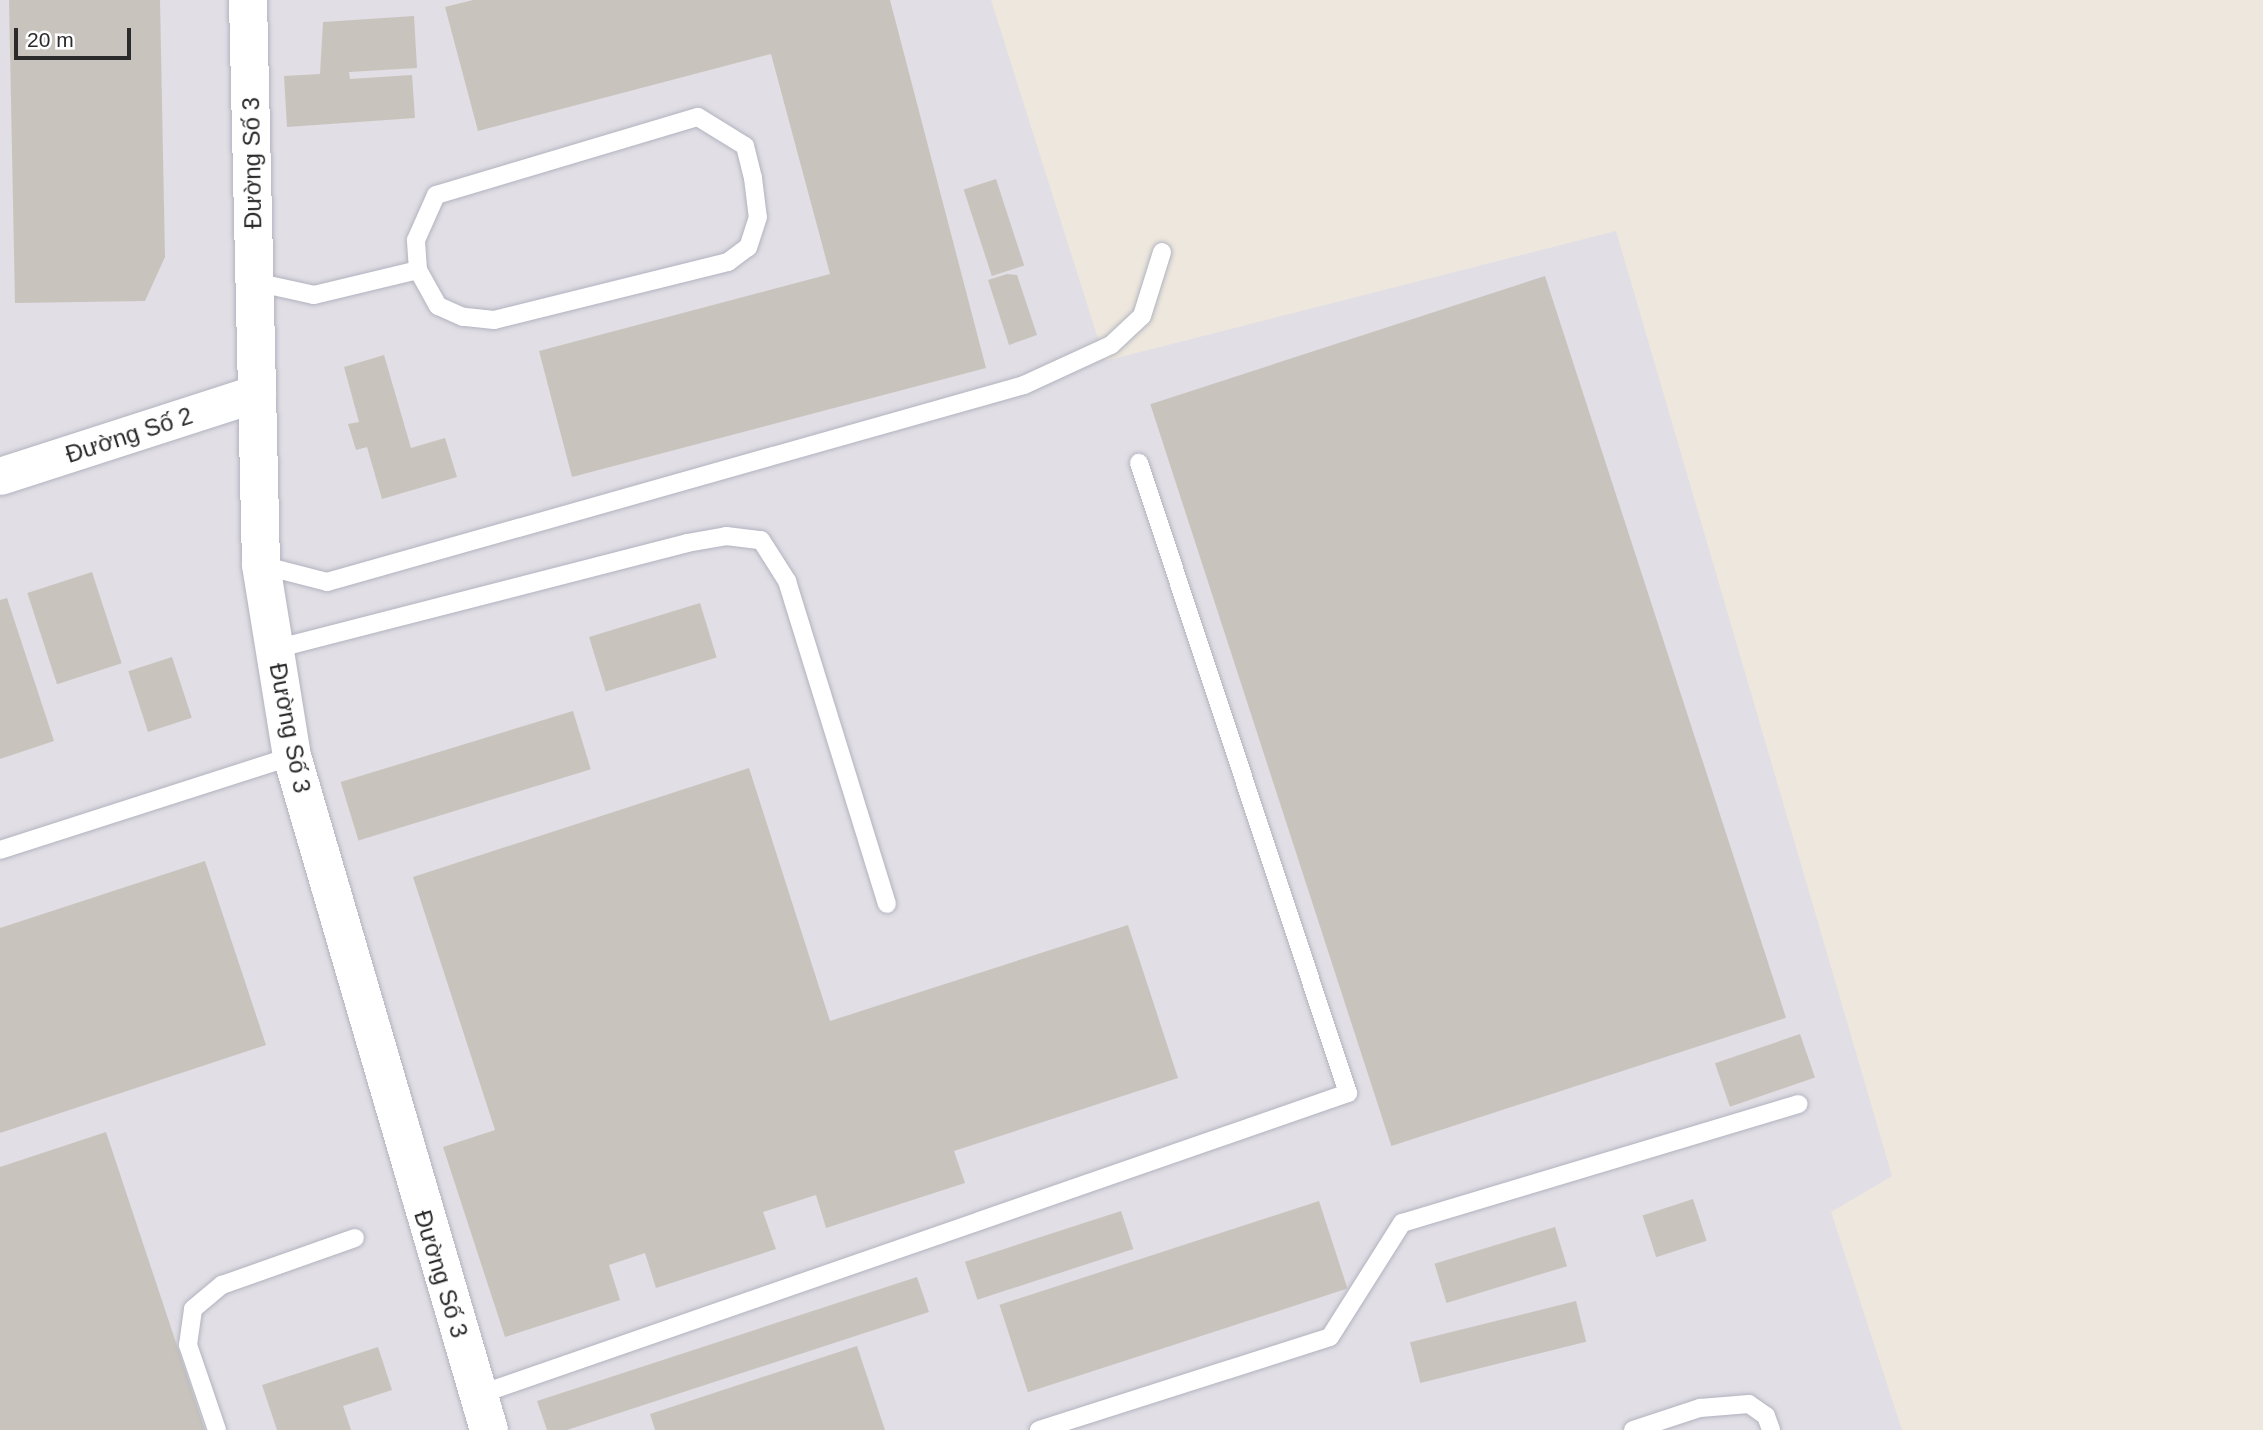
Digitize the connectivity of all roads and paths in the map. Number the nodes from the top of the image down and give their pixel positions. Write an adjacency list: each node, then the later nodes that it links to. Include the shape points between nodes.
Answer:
1 (248, 0): 4 (street, Đường Số 3)
2 (1162, 252): 8 (lane, via 1142,316 1111,345 1024,385 327,582)
3 (418, 270): 3 (lane, via 416,240 436,195 698,117 745,146 758,217 748,247 728,262 494,320 463,317 438,306); 4 (lane, via 314,295)
4 (255, 282): 5 (street, Đường Số 3)
5 (257, 393): 7 (street, Đường Số 2); 8 (street, Đường Số 3)
6 (1139, 463): 15 (lane, via 1348,1093)
7 (0, 476)
8 (261, 565): 9 (street, Đường Số 3)
9 (275, 649): 10 (street, Đường Số 3); 12 (lane, via 687,543 726,536 761,540 787,581)
10 (292, 757): 11 (lane); 15 (street, Đường Số 3)
11 (0, 850)
12 (887, 904)
13 (1799, 1104): 17 (lane, via 1402,1223 1330,1337)
14 (355, 1238): 16 (lane, via 222,1285 192,1309 188,1345)
15 (483, 1413)
16 (217, 1430)
17 (1039, 1430)
18 (1633, 1430): 19 (lane, via 1700,1408 1749,1404 1766,1416)
19 (1771, 1430)

